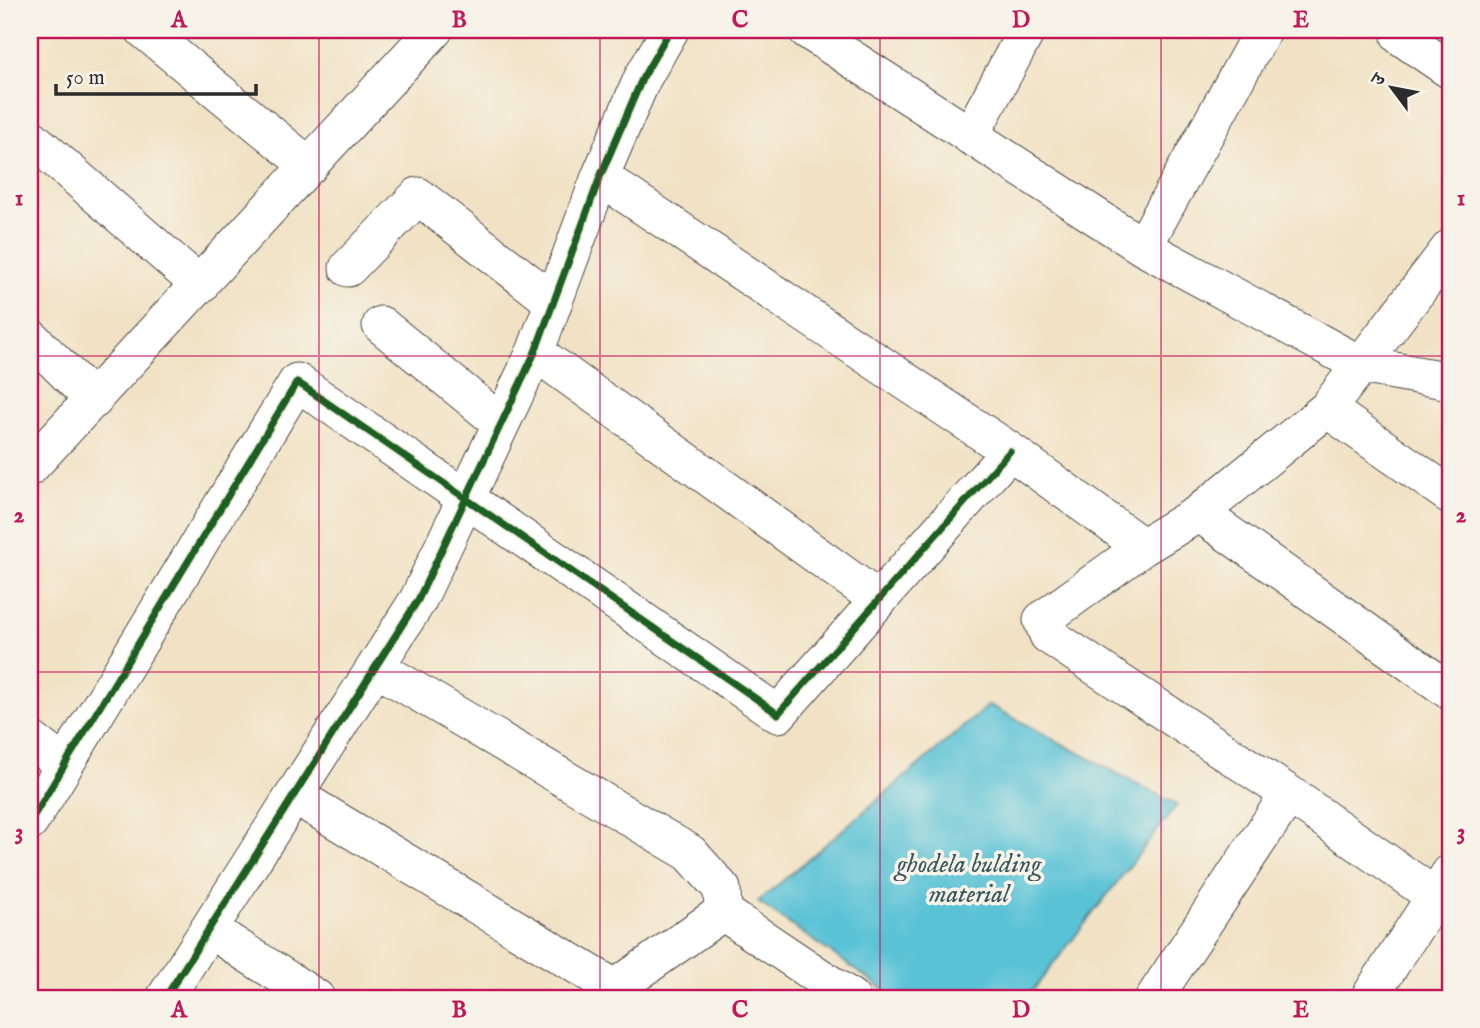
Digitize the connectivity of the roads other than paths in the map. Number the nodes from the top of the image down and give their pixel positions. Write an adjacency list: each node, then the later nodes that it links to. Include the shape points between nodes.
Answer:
1 (144, 30): 11 (street)
2 (670, 30): 12 (street, via 642,79)
3 (807, 30): 9 (street)
4 (1027, 30): 9 (street)
5 (1263, 30): 13 (street)
6 (428, 32): 11 (street)
7 (1400, 36): 8 (street)
8 (1450, 71)
9 (970, 136): 13 (street)
10 (30, 137): 16 (street)
11 (309, 166): 16 (street)
12 (600, 177): 17 (street); 26 (street)
13 (1143, 247): 21 (street)
14 (1450, 248): 21 (street)
15 (348, 268): 17 (street, via 418,195)
16 (200, 285): 23 (street)
17 (552, 301): 20 (street)
18 (382, 324): 25 (street)
19 (30, 337): 23 (street)
20 (535, 352): 25 (street); 32 (street)
21 (1361, 365): 22 (street); 24 (street)
22 (1450, 381)
23 (94, 400): 27 (street)
24 (1327, 409): 28 (street); 30 (street)
25 (501, 424): 29 (street)
26 (1010, 452): 31 (street); 32 (street)
27 (30, 467)
28 (1450, 495)
29 (468, 499): 32 (street, via 778,714); 33 (street, via 418,600); 36 (street, via 297,382)
30 (1199, 513): 31 (street); 34 (street)
31 (1143, 547): 37 (street, via 1042,620 1048,635)
32 (878, 600)
33 (377, 668): 38 (street); 41 (street, via 690,853 722,889)
34 (1450, 691)
35 (30, 739): 36 (street)
36 (64, 765): 39 (street)
37 (1289, 794): 40 (street); 47 (street)
38 (295, 795): 42 (street); 43 (street)
39 (30, 822)
40 (1445, 892): 48 (street)
41 (723, 912): 43 (street); 46 (street)
42 (209, 929): 44 (street); 45 (street)
43 (607, 993)
44 (165, 998)
45 (316, 998)
46 (850, 998)
47 (1154, 998)
48 (1369, 998)

